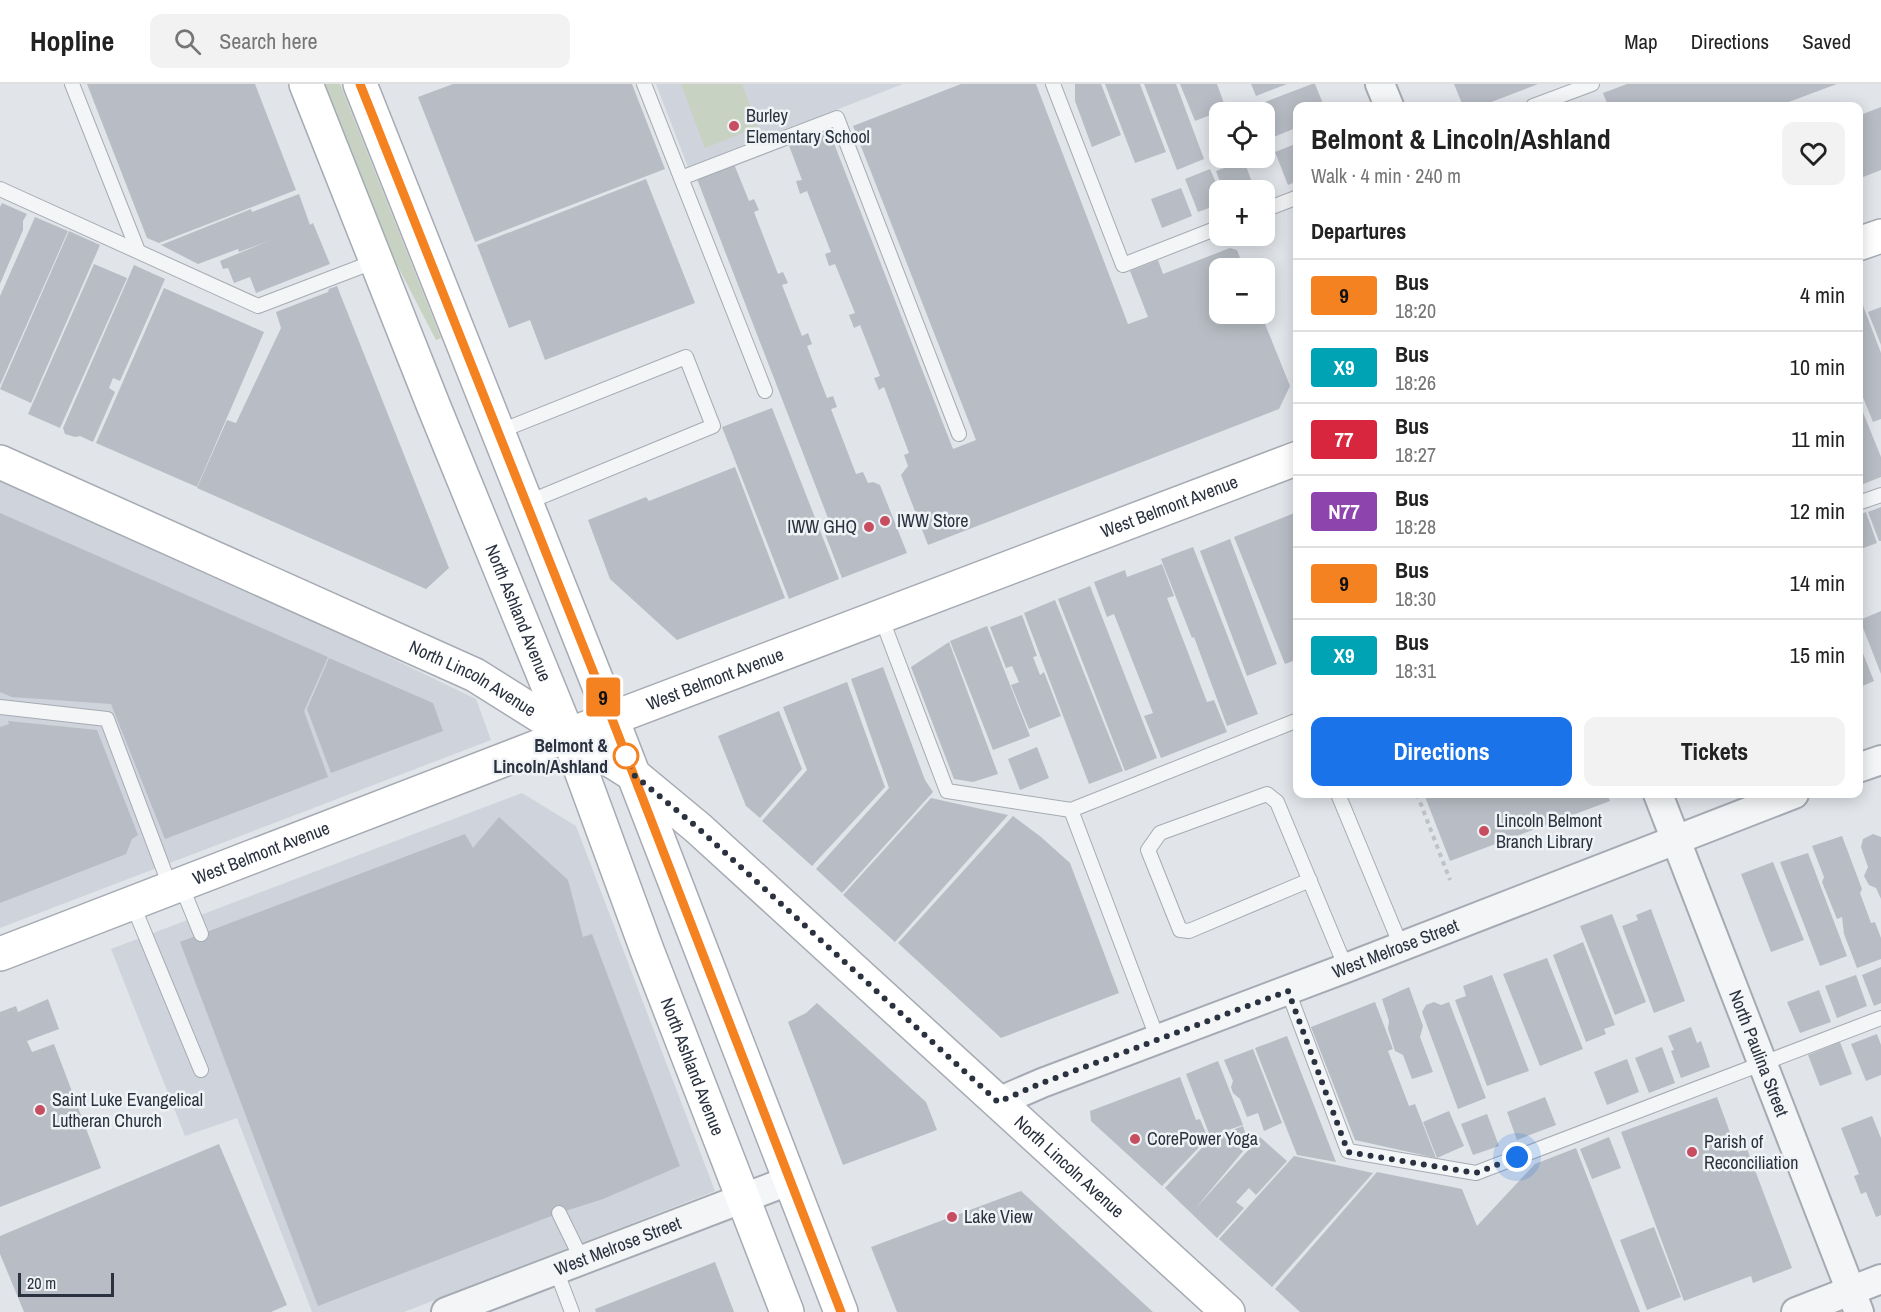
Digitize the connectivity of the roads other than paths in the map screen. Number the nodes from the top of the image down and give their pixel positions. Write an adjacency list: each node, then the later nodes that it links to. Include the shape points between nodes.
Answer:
1 (72, 84): 17 (lane)
2 (306, 84): 18 (main road, North Ashland Avenue)
3 (360, 84): 20 (main road)
4 (644, 84): 10 (lane)
5 (1053, 84): 14 (lane, via 1123,265)
6 (1380, 84): 8 (street)
7 (1592, 84): 9 (lane)
8 (1387, 102)
9 (1544, 102)
10 (681, 178): 19 (lane); 21 (lane, via 837,118)
11 (0, 189): 17 (lane)
12 (1293, 199): 13 (lane)
13 (1275, 206)
14 (1209, 231)
15 (1881, 236): 16 (main road)
16 (1863, 242)
17 (138, 251): 18 (lane, via 258,306)
18 (376, 261): 31 (main road, North Ashland Avenue)
19 (765, 391)
20 (498, 432): 26 (main road); 26 (lane, via 686,357 713,426)
21 (959, 434)
22 (1293, 460): 27 (main road, West Belmont Avenue)
23 (0, 462): 31 (main road, North Lincoln Avenue, via 475,675)
24 (1881, 495): 25 (lane)
25 (1863, 501)
26 (526, 503): 29 (main road)
27 (881, 617): 29 (main road, West Belmont Avenue); 38 (lane, via 947,791)
28 (0, 707): 41 (lane, via 107,719)
29 (612, 719): 31 (main road, West Belmont Avenue); 34 (main road)
30 (1293, 722): 38 (lane)
31 (568, 735): 34 (main road, North Lincoln Avenue); 41 (main road, West Belmont Avenue); 54 (main road, North Ashland Avenue)
32 (1881, 760): 33 (street)
33 (1863, 766)
34 (634, 775): 52 (main road, North Lincoln Avenue, via 698,828); 53 (main road)
35 (1340, 798): 44 (lane)
36 (1660, 798): 39 (street, North Paulina Street)
37 (1784, 798): 39 (street, West Melrose Street)
38 (1071, 810): 49 (lane)
39 (1676, 840): 44 (street, West Melrose Street); 50 (street, North Paulina Street)
40 (1310, 880): 40 (lane, via 1276,802 1267,794 1160,833 1148,850 1180,930 1189,931); 46 (lane)
41 (176, 887): 42 (main road, West Belmont Avenue); 43 (lane)
42 (132, 903): 45 (main road, West Belmont Avenue); 51 (lane)
43 (201, 934)
44 (1401, 946): 46 (street, West Melrose Street)
45 (0, 954)
46 (1346, 968): 47 (street, West Melrose Street)
47 (1288, 991): 49 (street, West Melrose Street); 50 (lane, via 1348,1152 1476,1173)
48 (1881, 1018): 50 (lane)
49 (1158, 1040): 52 (street, West Melrose Street)
50 (1763, 1063): 59 (street, North Paulina Street)
51 (201, 1070)
52 (998, 1102): 64 (main road, North Lincoln Avenue)
53 (791, 1180): 54 (street, West Melrose Street); 63 (main road)
54 (743, 1198): 56 (street, West Melrose Street); 62 (main road, North Ashland Avenue)
55 (559, 1213): 56 (lane)
56 (582, 1260): 57 (street, West Melrose Street)
57 (556, 1270): 60 (street, West Melrose Street); 61 (lane)
58 (1881, 1279): 59 (street)
59 (1855, 1301): 65 (street)
60 (446, 1312)
61 (572, 1312)
62 (787, 1312)
63 (841, 1312)
64 (1228, 1312)
65 (1796, 1312)

